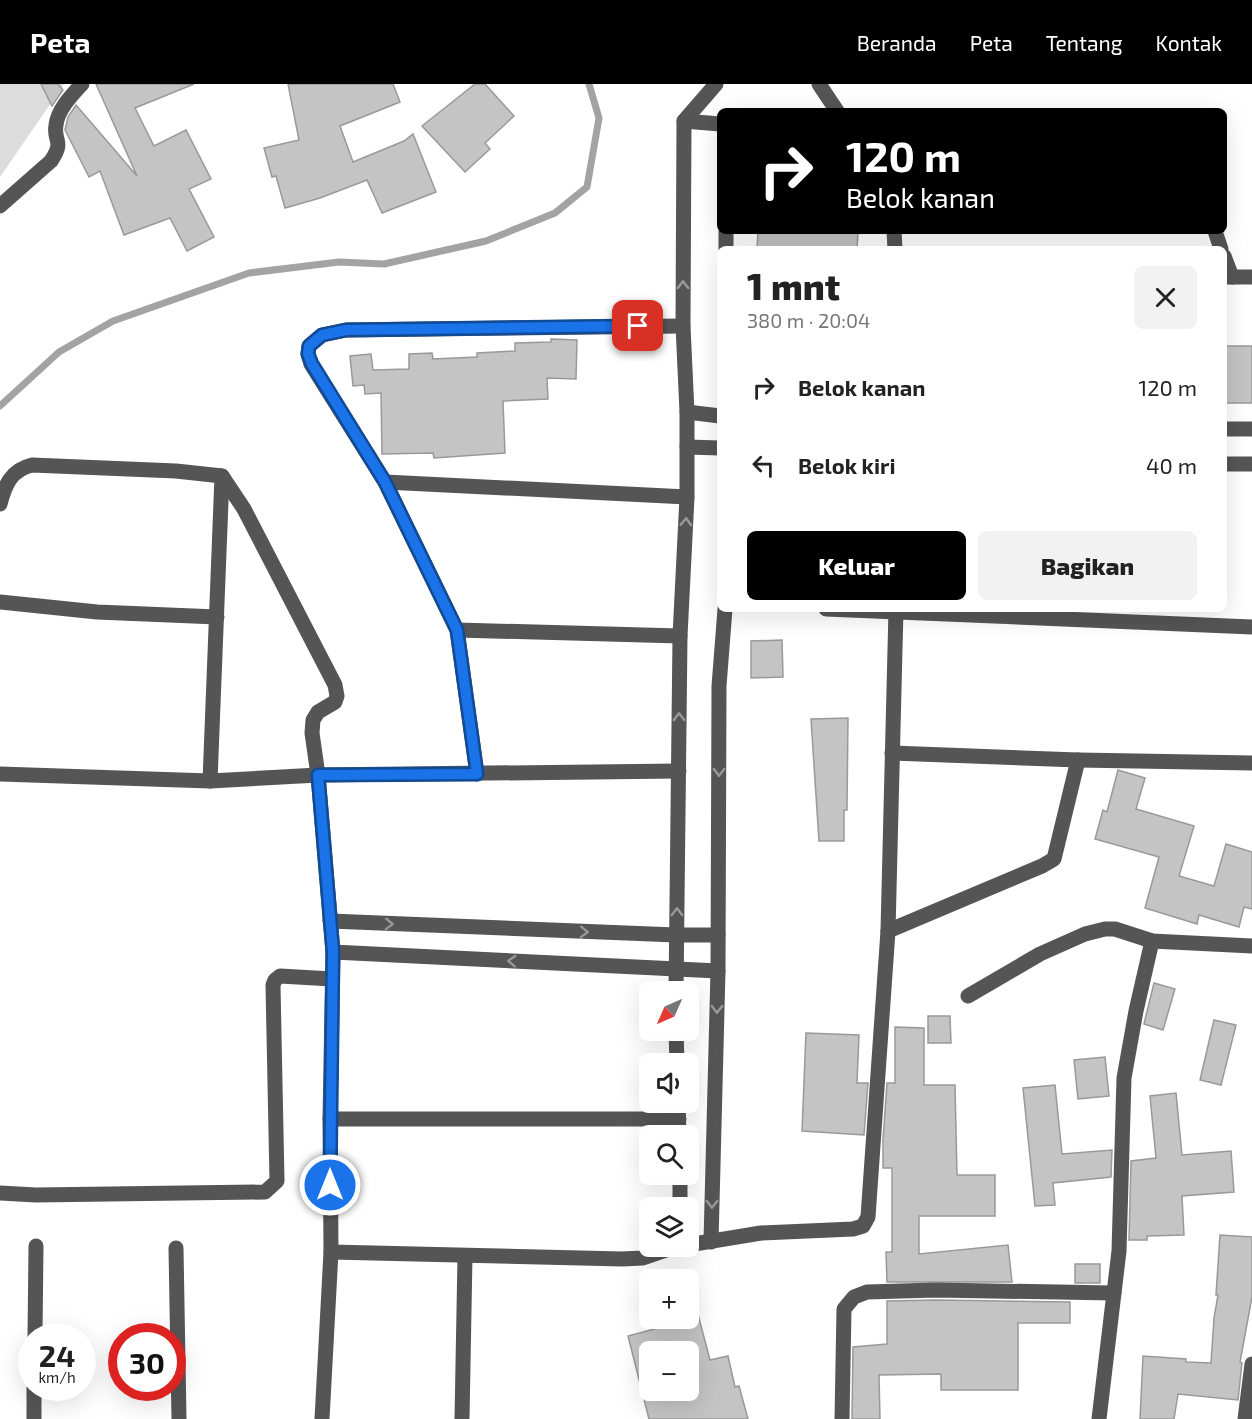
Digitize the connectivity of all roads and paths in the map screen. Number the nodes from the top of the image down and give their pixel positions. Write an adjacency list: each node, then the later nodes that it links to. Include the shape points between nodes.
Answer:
1 (82, 84): 7 (street, via 59,115 59,143 51,161)
2 (716, 84): 5 (street)
3 (819, 84): 4 (street)
4 (835, 108)
5 (684, 121): 6 (street); 10 (street, one-way to 5)
6 (717, 124)
7 (0, 206)
8 (1228, 277): 9 (street)
9 (1252, 277)
10 (683, 326): 11 (street); 20 (street, via 346,330 322,335 309,346 312,364)
11 (687, 412): 12 (street); 15 (street)
12 (717, 416)
13 (1227, 429): 14 (street)
14 (1252, 429)
15 (687, 447): 16 (street); 21 (street)
16 (717, 448)
17 (1227, 464): 18 (street)
18 (1252, 464)
19 (222, 476): 22 (street, via 32,465 10,478); 27 (street); 37 (street, via 244,509 335,686 335,702 318,712 313,720)
20 (385, 482): 21 (street); 29 (street)
21 (687, 497): 30 (street, one-way to 21)
22 (0, 504)
23 (0, 602): 27 (street, via 97,612)
24 (725, 612): 41 (street, one-way to 41, via 719,686)
25 (896, 612): 31 (street)
26 (938, 612): 28 (street)
27 (217, 617): 38 (street)
28 (1252, 627)
29 (457, 630): 30 (street); 36 (street)
30 (680, 636): 34 (street, one-way to 30)
31 (892, 753): 32 (street); 40 (street)
32 (1078, 760): 33 (street); 40 (street, via 1054,859)
33 (1252, 763)
34 (679, 771): 36 (street); 42 (street, one-way to 34)
35 (0, 774): 38 (street)
36 (477, 774): 37 (street)
37 (318, 775): 38 (street); 39 (street)
38 (210, 781)
39 (330, 921): 42 (street, one-way to 42); 45 (street)
40 (888, 931): 56 (street, via 868,1217 863,1226 761,1233)
41 (718, 934): 42 (street); 47 (street)
42 (676, 935): 46 (street)
43 (1152, 941): 44 (street); 50 (street, via 1115,929 1085,934 1040,954); 63 (street, via 1124,1078 1119,1251)
44 (1252, 946)
45 (333, 952): 46 (street, one-way to 45); 48 (street)
46 (676, 969): 47 (street); 49 (street)
47 (718, 971): 56 (street, one-way to 56)
48 (332, 979): 52 (street); 55 (street, via 280,976 273,985 277,1180 265,1192)
49 (676, 981)
50 (968, 996)
51 (679, 1113): 53 (street)
52 (330, 1119): 53 (street); 60 (street)
53 (679, 1119): 54 (street)
54 (679, 1125)
55 (0, 1193)
56 (711, 1242): 57 (street)
57 (699, 1244)
58 (36, 1246): 64 (street)
59 (176, 1248): 68 (street)
60 (331, 1252): 61 (street); 69 (street)
61 (465, 1256): 62 (street); 70 (street)
62 (646, 1257)
63 (1114, 1293): 71 (street, via 936,1290 867,1292 854,1297 843,1310); 72 (street)
64 (35, 1323)
65 (1252, 1364): 73 (street)
66 (34, 1401): 67 (street)
67 (33, 1419)
68 (179, 1419)
69 (322, 1419)
70 (462, 1419)
71 (842, 1419)
72 (1099, 1419)
73 (1245, 1419)

